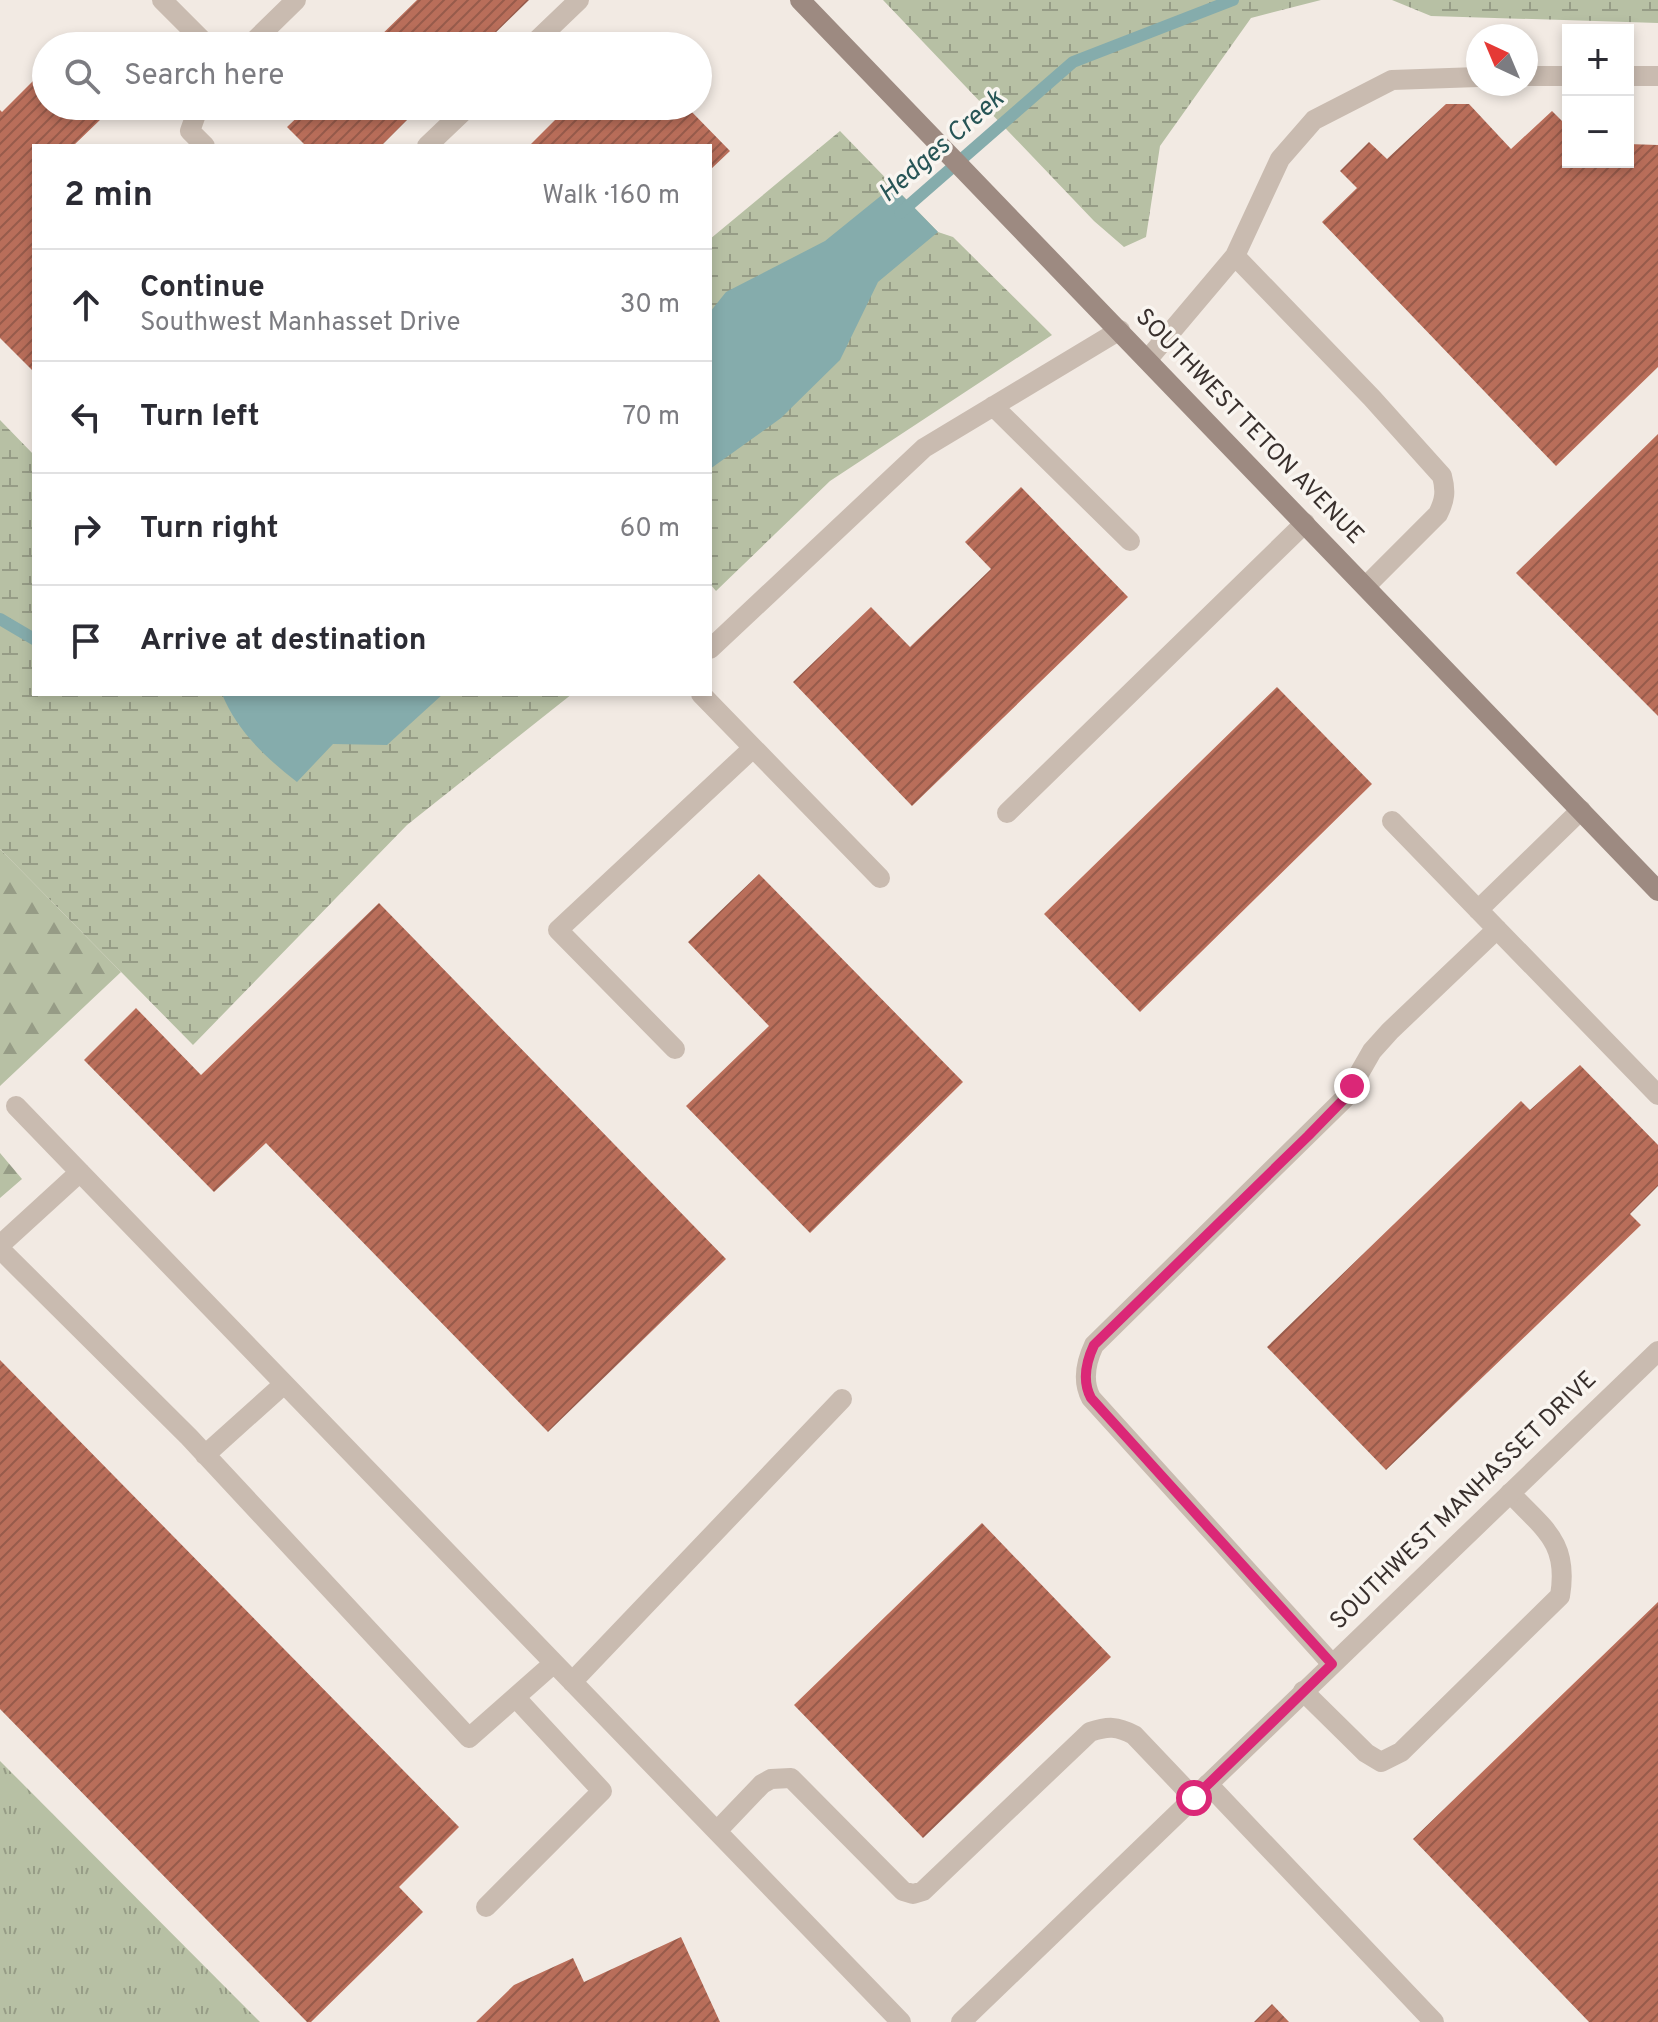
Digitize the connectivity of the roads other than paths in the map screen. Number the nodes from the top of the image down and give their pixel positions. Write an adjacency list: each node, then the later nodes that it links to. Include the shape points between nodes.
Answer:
1 (162, 0): 5 (street)
2 (296, 0): 6 (street)
3 (579, 0): 7 (street)
4 (800, 0): 18 (street, SOUTHWEST TETON AVENUE)
5 (194, 32)
6 (263, 32)
7 (546, 32)
8 (1538, 76): 9 (street)
9 (1562, 76)
10 (1634, 76): 11 (street)
11 (1658, 76)
12 (1466, 77): 17 (street, via 1392,80 1314,120 1280,159)
13 (194, 120): 15 (street, via 190,131)
14 (454, 120): 16 (street)
15 (203, 144)
16 (429, 144)
17 (1235, 256): 19 (street); 23 (street, via 1442,476 1446,489 1438,514)
18 (1120, 330): 19 (street, SOUTHWEST TETON AVENUE); 20 (street)
19 (1148, 359): 21 (street, SOUTHWEST TETON AVENUE)
20 (993, 406): 22 (street); 24 (street, via 924,448)
21 (1305, 523): 23 (street, SOUTHWEST TETON AVENUE); 28 (street)
22 (1130, 541)
23 (1366, 586): 27 (street, SOUTHWEST TETON AVENUE)
24 (712, 647)
25 (703, 696): 26 (street)
26 (753, 748): 30 (street); 34 (street, via 558,930)
27 (1581, 810): 31 (street, SOUTHWEST TETON AVENUE); 32 (street)
28 (1007, 813)
29 (1392, 821): 32 (street)
30 (880, 878)
31 (1658, 891)
32 (1478, 910): 33 (street)
33 (1497, 929): 35 (street); 45 (street, via 1390,1031 1345,1098 1094,1345 1087,1361 1091,1398)
34 (675, 1049)
35 (1658, 1095)
36 (16, 1106): 37 (street)
37 (80, 1172): 38 (street); 40 (street)
38 (0, 1247): 42 (street)
39 (1658, 1351): 43 (street, SOUTHWEST MANHASSET DRIVE)
40 (284, 1384): 42 (street); 44 (street)
41 (842, 1399): 46 (street)
42 (205, 1455): 48 (street, via 469,1738)
43 (1510, 1493): 45 (street, SOUTHWEST MANHASSET DRIVE); 47 (street, via 1556,1542 1562,1563 1560,1596 1401,1752 1381,1762 1366,1753)
44 (554, 1663): 46 (street); 48 (street)
45 (1332, 1664): 47 (street, SOUTHWEST MANHASSET DRIVE)
46 (572, 1682): 50 (street)
47 (1303, 1691): 49 (street, SOUTHWEST MANHASSET DRIVE)
48 (516, 1698): 51 (street, via 602,1791)
49 (1201, 1791): 50 (street, via 1134,1735 1108,1726 1090,1732 923,1891 913,1894 903,1891 791,1778 762,1784); 53 (street, SOUTHWEST MANHASSET DRIVE); 54 (street)
50 (717, 1831): 52 (street)
51 (486, 1907)
52 (901, 2022)
53 (961, 2022)
54 (1434, 2022)

